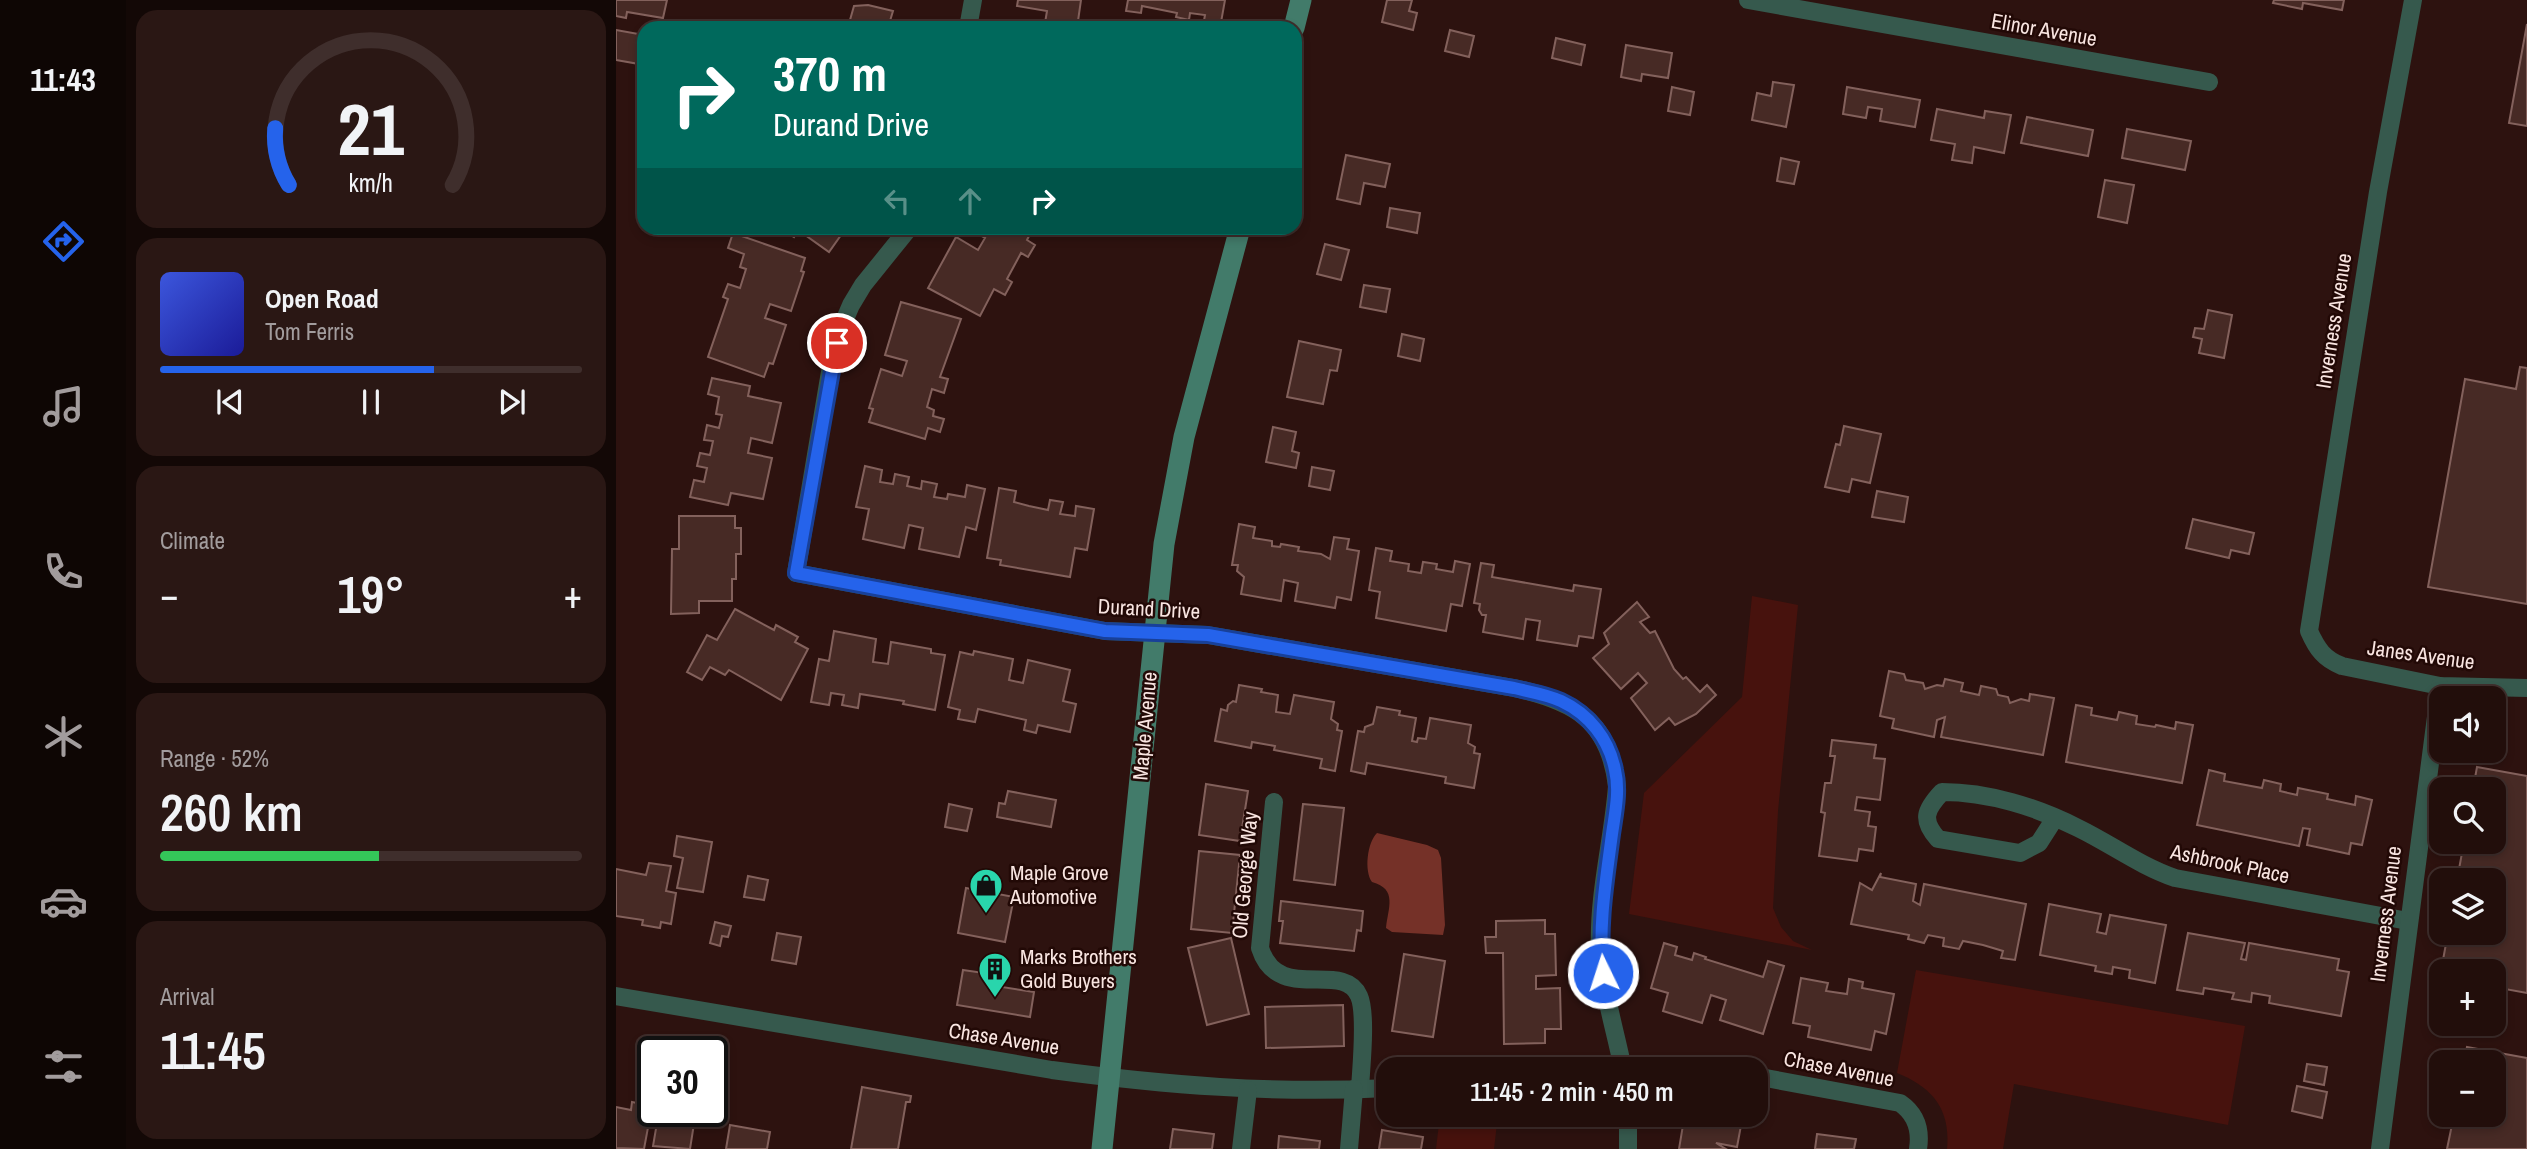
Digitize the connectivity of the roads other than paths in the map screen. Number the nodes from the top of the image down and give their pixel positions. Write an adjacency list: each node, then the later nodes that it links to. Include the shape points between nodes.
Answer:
1 (973, 0): 5 (street)
2 (1301, 0): 6 (main road)
3 (1748, 0): 7 (street, Elinor Avenue)
4 (2413, 0): 11 (street, Inverness Avenue, via 2375,205 2309,631)
5 (969, 21)
6 (1296, 21)
7 (2209, 82)
8 (903, 235): 10 (street, Durand Drive, via 863,285 842,326 832,360 796,573 1105,631)
9 (1238, 235): 10 (main road, Maple Avenue, via 1172,492)
10 (1154, 632): 18 (street, Durand Drive, via 1208,635 1514,688 1559,700 1586,717 1605,742 1617,786 1600,948); 19 (main road, Maple Avenue)
11 (2316, 648): 12 (street, Janes Avenue, via 2342,666)
12 (2440, 685): 13 (street, Janes Avenue); 16 (street, Inverness Avenue)
13 (2527, 688)
14 (1274, 802): 22 (street, Old George Way, via 1260,948 1271,969 1288,978 1344,983 1357,992 1363,1017)
15 (2055, 818): 15 (street, Ashbrook Place, via 2007,801 1957,792 1942,792 1930,804 1927,816 1929,829 1938,839 2020,853 2039,843); 16 (street, Ashbrook Place, via 2175,878)
16 (2408, 921): 30 (street, Inverness Avenue)
17 (616, 996): 19 (street, Chase Avenue)
18 (1620, 1057)
19 (1110, 1078): 23 (street, Chase Avenue); 25 (main road, Maple Avenue)
20 (1768, 1078): 29 (street, Chase Avenue, via 1900,1103 1912,1111)
21 (1376, 1088): 22 (street, Chase Avenue)
22 (1357, 1089): 23 (street, Chase Avenue); 27 (street)
23 (1248, 1090): 26 (street)
24 (1628, 1127): 28 (street)
25 (1102, 1149)
26 (1241, 1149)
27 (1349, 1149)
28 (1628, 1149)
29 (1918, 1149)
30 (2380, 1149)

